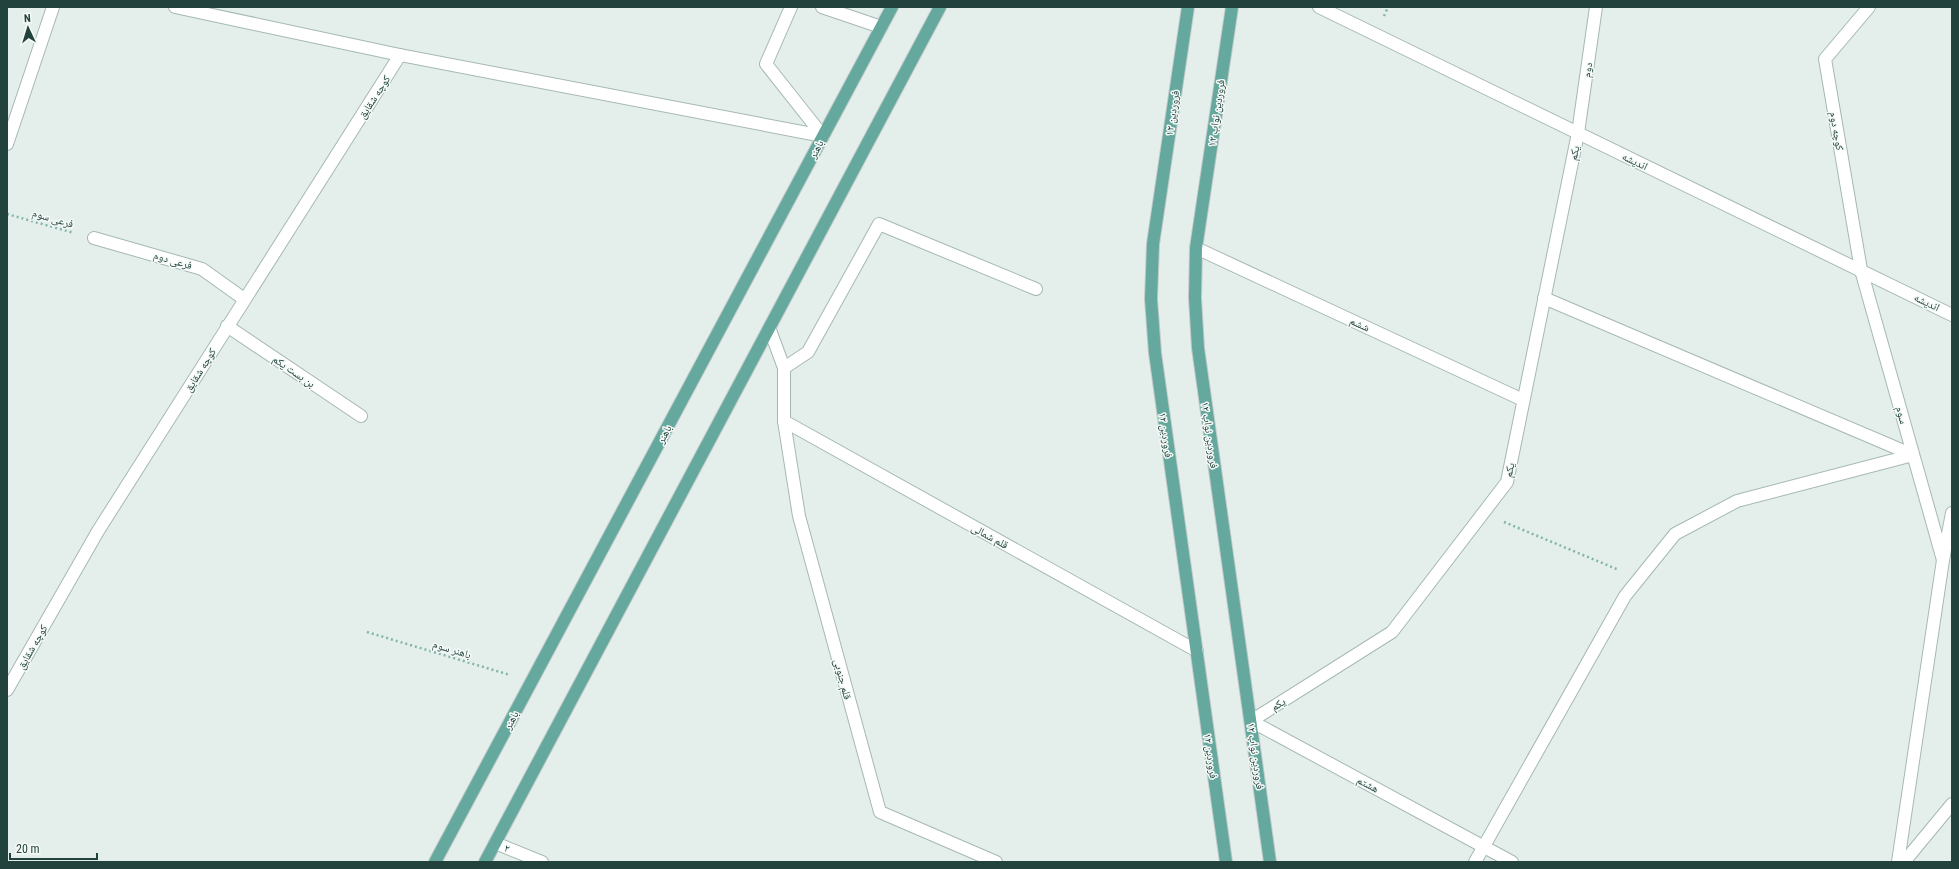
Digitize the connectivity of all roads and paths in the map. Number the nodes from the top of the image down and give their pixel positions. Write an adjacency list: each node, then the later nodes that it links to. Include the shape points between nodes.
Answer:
1 (53, 7): 16 (street)
2 (175, 7): 13 (street)
3 (791, 7): 15 (street, via 766,64)
4 (822, 7): 12 (street)
5 (940, 7): 26 (main road)
6 (1188, 7): 37 (main road, ۱۲ فروردین, via 1153,244 1151,298 1155,353)
7 (1232, 7): 19 (main road, ۱۲ فروردین نواب)
8 (1319, 7): 14 (street, اندیشه)
9 (1596, 7): 14 (street, دوم)
10 (1869, 7): 20 (street, کوچه دوم, via 1825,59)
11 (889, 8): 12 (main road, باهنر)
12 (881, 27): 15 (main road, باهنر)
13 (400, 55): 15 (street); 23 (street, کوچه شقایق)
14 (1578, 133): 20 (street, اندیشه); 22 (street, یکم)
15 (823, 136): 38 (main road, باهنر)
16 (7, 144)
17 (7, 214): 18 (path, فرعی سوم)
18 (94, 238): 23 (street, فرعی دوم, via 202,268)
19 (1196, 248): 28 (street, ششم); 40 (main road, ۱۲ فروردین نواب, via 1198,348)
20 (1861, 270): 24 (street, اندیشه); 31 (street, سوم)
21 (1036, 290): 27 (street, via 879,224 808,352)
22 (1544, 298): 28 (street, یکم); 31 (street)
23 (244, 299): 25 (street, کوچه شقایق)
24 (1952, 315)
25 (227, 326): 29 (street, بن بست یکم); 39 (street, کوچه شقایق, via 98,531)
26 (770, 330): 27 (street); 42 (main road)
27 (784, 368): 30 (street)
28 (1523, 400): 32 (street, یکم, via 1507,482)
29 (361, 416)
30 (784, 421): 37 (street, قلم شمالی); 47 (street, قلم جنوبی, via 799,516 880,812)
31 (1913, 455): 34 (street, سوم); 35 (street, via 1737,501 1675,534)
32 (1483, 513): 35 (path); 40 (street, یکم, via 1392,632)
33 (1952, 513): 34 (street)
34 (1943, 560): 52 (street)
35 (1640, 578): 43 (street, via 1625,596)
36 (368, 632): 38 (path, باهنر سوم)
37 (1197, 651): 48 (main road, ۱۲ فروردین)
38 (532, 681): 44 (main road, باهنر)
39 (7, 690)
40 (1251, 721): 43 (street, هشتم); 49 (main road, ۱۲ فروردین نواب)
41 (1952, 804): 53 (street)
42 (495, 843): 45 (main road); 46 (street, ۲)
43 (1484, 847): 50 (street); 51 (street, هشتم)
44 (435, 862)
45 (485, 862)
46 (542, 862)
47 (996, 862)
48 (1226, 862)
49 (1270, 862)
50 (1475, 862)
51 (1512, 862)
52 (1898, 862)
53 (1904, 862)

